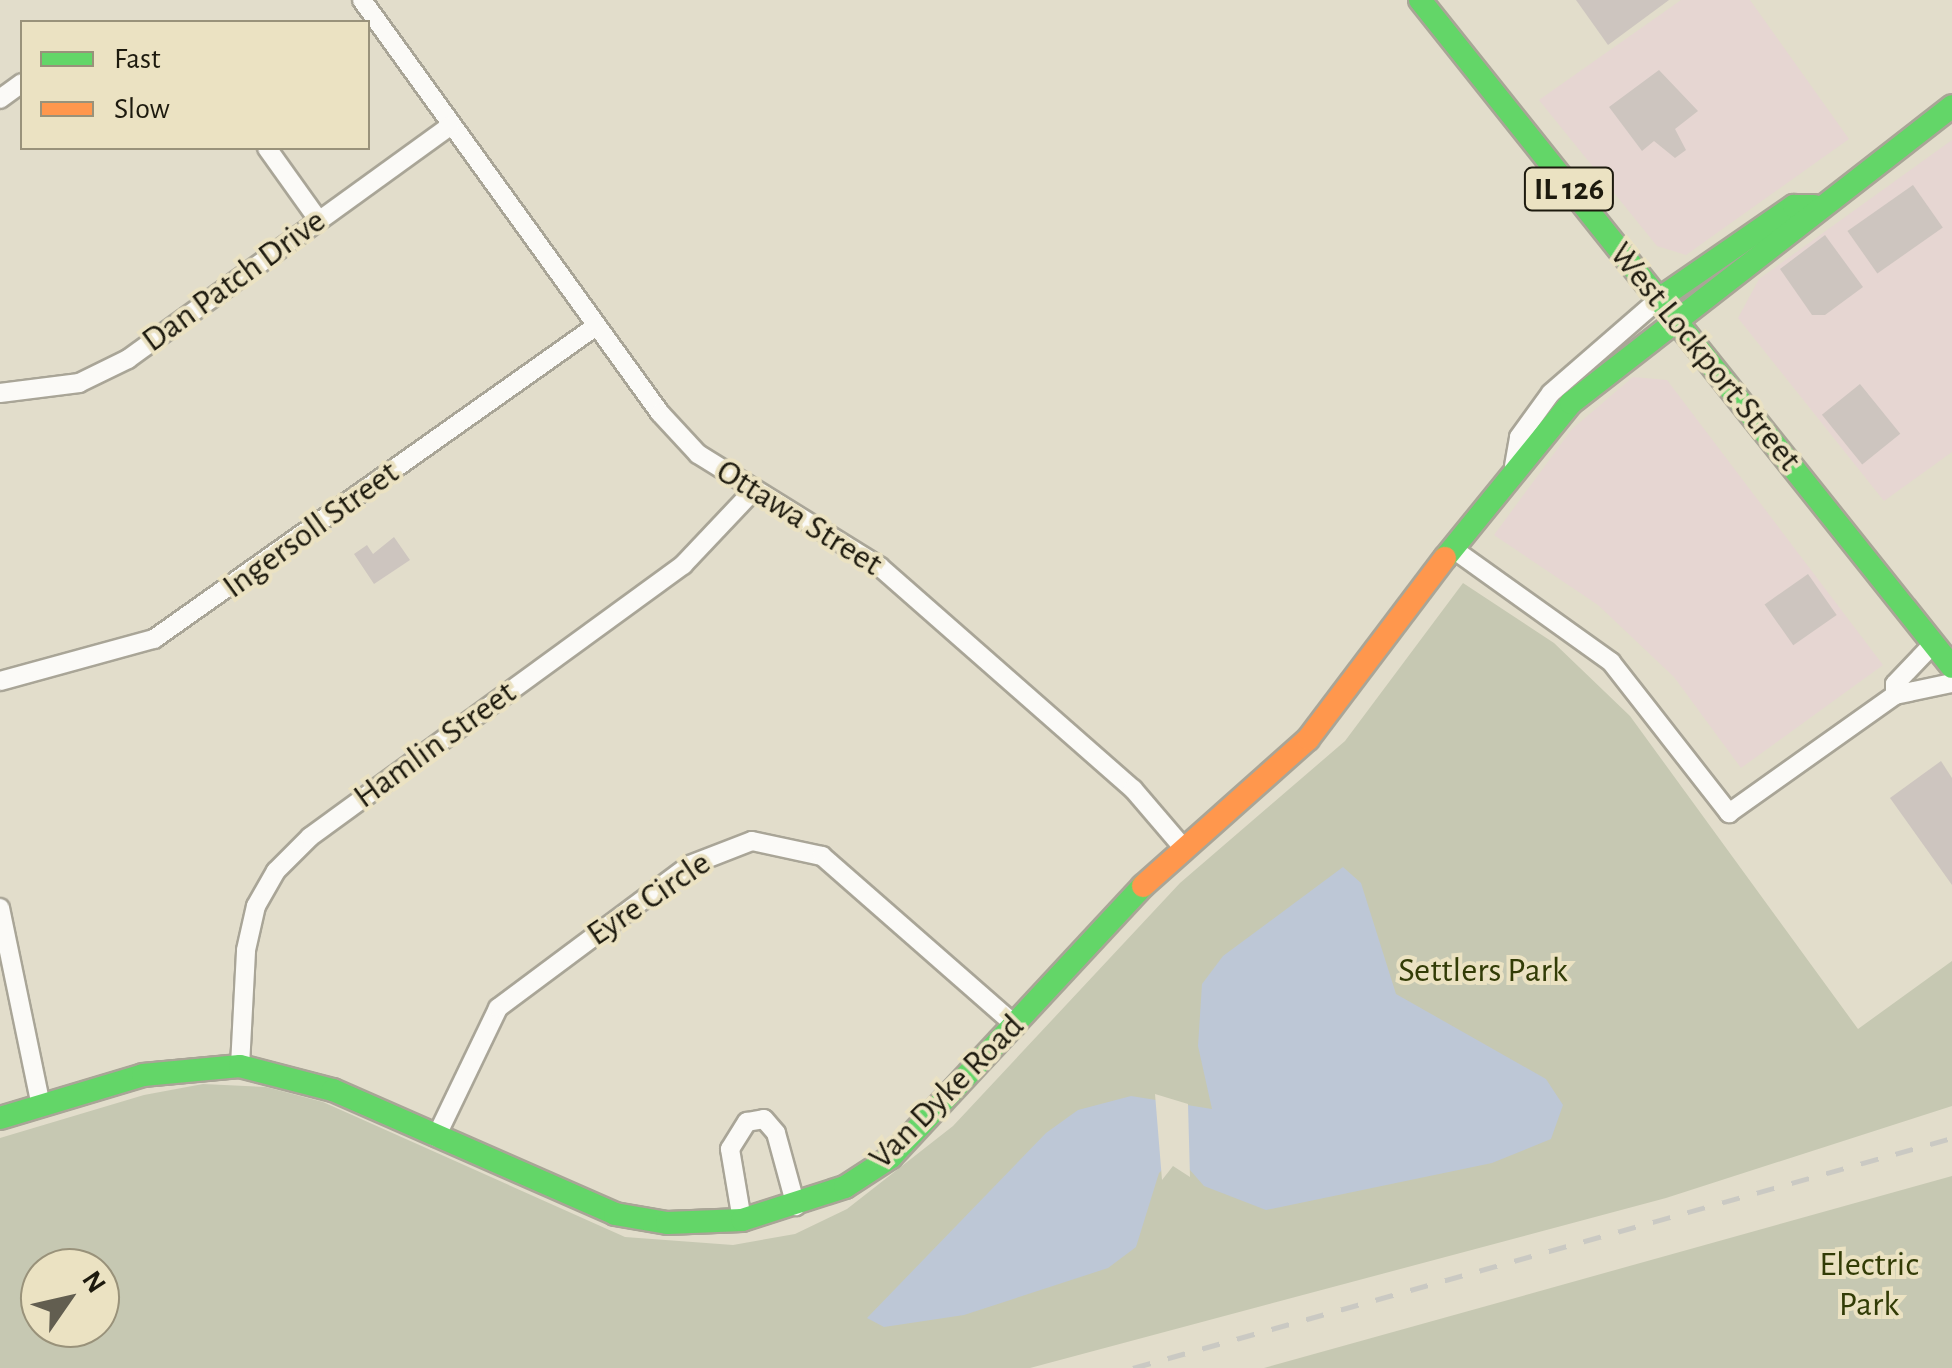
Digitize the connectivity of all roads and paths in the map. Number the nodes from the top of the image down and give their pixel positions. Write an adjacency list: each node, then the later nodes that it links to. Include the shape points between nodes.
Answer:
1 (362, 0): 4 (street, Ottawa Street)
2 (1420, 0): 8 (street, West Lockport Street / IL 126)
3 (1952, 106): 6 (street, Van Dyke Road)
4 (450, 126): 7 (street, Dan Patch Drive); 10 (street, Ottawa Street)
5 (268, 150): 7 (street)
6 (1814, 206): 8 (street, Van Dyke Road, via 1794,206); 9 (street, Van Dyke Road, via 1804,224)
7 (317, 218): 11 (street, Dan Patch Drive, via 128,359 79,383)
8 (1659, 298): 9 (street, West Lockport Street); 12 (street, Van Dyke Road, via 1560,382 1519,437)
9 (1676, 318): 12 (street, Van Dyke Road, via 1596,380); 15 (street, West Lockport Street)
10 (596, 326): 13 (street, Ottawa Street, via 660,413); 17 (street, Ingersoll Street, via 186,620 105,657)
11 (0, 393)
12 (1514, 466): 14 (street, Van Dyke Road)
13 (751, 493): 20 (street, Ottawa Street, via 880,567 1133,789); 23 (street, Hamlin Street, via 683,565 310,837 276,871 256,906 246,950)
14 (1456, 550): 19 (street, via 1610,662 1729,813); 20 (street, Van Dyke Road, via 1308,739)
15 (1934, 643): 16 (street, West Lockport Street); 19 (street, via 1894,684)
16 (1952, 667)
17 (0, 682)
18 (1952, 683): 19 (street)
19 (1895, 695)
20 (1182, 844): 22 (street, Van Dyke Road)
21 (0, 908): 24 (street)
22 (1016, 1026): 26 (street, Eyre Circle, via 822,856 752,841 690,865 498,1008); 27 (street, Van Dyke Road, via 891,1157)
23 (240, 1066): 24 (street, Van Dyke Road, via 143,1075); 26 (street, Van Dyke Road, via 298,1076)
24 (40, 1102): 25 (street, Van Dyke Road)
25 (0, 1118)
26 (436, 1138): 28 (street, Van Dyke Road, via 615,1214 667,1223)
27 (796, 1206): 28 (street, Van Dyke Road); 28 (street, via 776,1134 764,1119 746,1122 730,1149)
28 (742, 1220)

